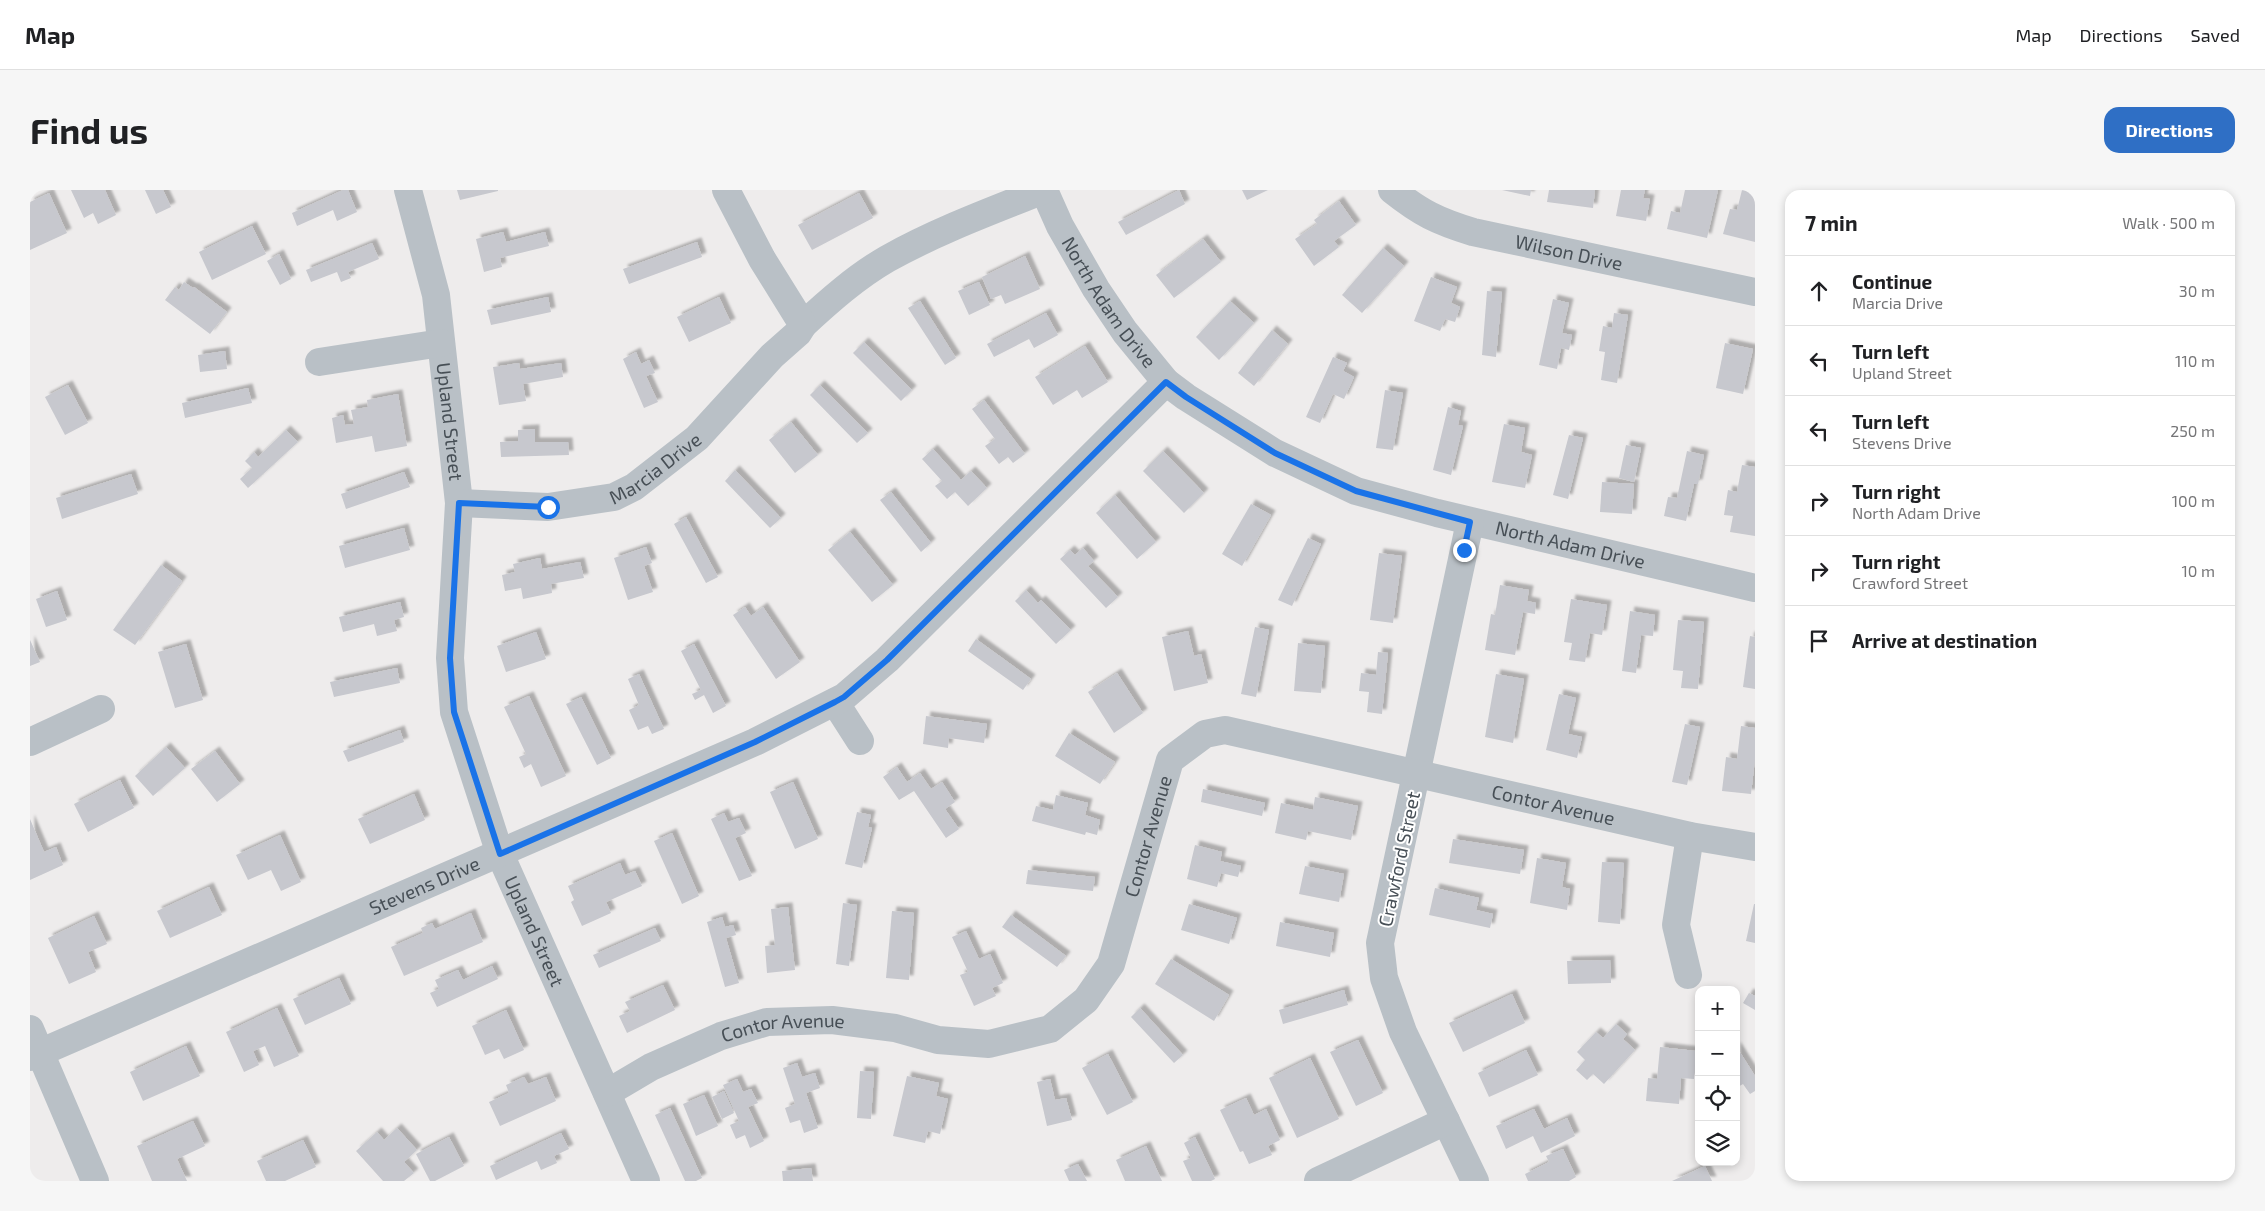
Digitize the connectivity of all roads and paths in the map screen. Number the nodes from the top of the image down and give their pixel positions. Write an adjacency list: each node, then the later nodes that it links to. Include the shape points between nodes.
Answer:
1 (408, 190): 7 (street, Upland Street, via 436,295)
2 (726, 190): 6 (street, via 762,259)
3 (1044, 190): 6 (street, Marcia Drive, via 948,229 886,260 836,294); 9 (street, North Adam Drive, via 1060,226 1096,289 1125,332)
4 (1392, 190): 5 (street, Wilson Drive, via 1440,222 1473,232)
5 (1755, 292)
6 (803, 325): 10 (street, Marcia Drive, via 697,438 634,486 614,497 548,507)
7 (441, 343): 8 (street, Upland Street); 10 (street, Upland Street)
8 (319, 362)
9 (1166, 382): 11 (street, North Adam Drive, via 1275,453 1356,491); 13 (street, Stevens Drive, via 887,660)
10 (459, 503): 20 (street, Upland Street, via 450,658 454,712)
11 (1470, 522): 12 (street, North Adam Drive); 17 (street, Crawford Street)
12 (1755, 588)
13 (835, 702): 15 (street); 20 (street, Stevens Drive, via 755,742)
14 (101, 709): 16 (street)
15 (860, 741)
16 (30, 742)
17 (1418, 774): 18 (street, Contor Avenue); 23 (street, Contor Avenue, via 1225,730 1205,734 1170,760 1112,964 1086,1000 1050,1029 989,1044 938,1040 895,1028 832,1020 767,1022 721,1036 651,1067); 24 (street, Crawford Street, via 1380,943 1384,978 1402,1032)
18 (1690, 836): 19 (street, Contor Avenue); 21 (street, via 1676,925)
19 (1755, 847)
20 (500, 854): 22 (street, Stevens Drive); 23 (street, Upland Street)
21 (1688, 975)
22 (33, 1046): 25 (street)
23 (607, 1094): 26 (street, Upland Street)
24 (1446, 1121): 27 (street); 28 (street, Crawford Street)
25 (95, 1181)
26 (646, 1181)
27 (1318, 1181)
28 (1475, 1181)

